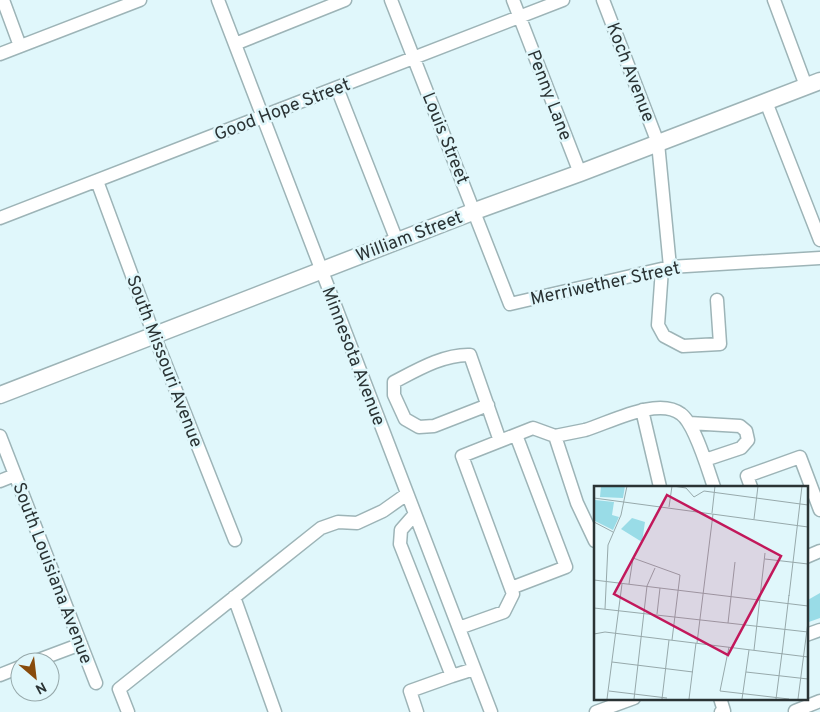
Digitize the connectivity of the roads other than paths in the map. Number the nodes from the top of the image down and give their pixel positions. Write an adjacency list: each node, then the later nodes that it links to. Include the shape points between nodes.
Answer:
1 (3, 0): 12 (street)
2 (140, 0): 12 (street)
3 (218, 0): 11 (street, Minnesota Avenue)
4 (345, 0): 11 (street)
5 (391, 0): 14 (street, Louis Street)
6 (513, 0): 10 (street, Penny Lane)
7 (564, 0): 10 (street, Good Hope Street)
8 (603, 0): 19 (street, Koch Avenue)
9 (774, 0): 15 (street)
10 (520, 17): 14 (street, Good Hope Street); 20 (street, Penny Lane)
11 (234, 44): 18 (street, Minnesota Avenue)
12 (20, 46): 13 (street)
13 (0, 54)
14 (414, 58): 16 (street, Good Hope Street); 22 (street, Louis Street)
15 (813, 84): 17 (main road, William Street)
16 (337, 88): 18 (street, Good Hope Street); 25 (street)
17 (766, 102): 19 (main road, William Street); 24 (street)
18 (262, 116): 21 (street, Good Hope Street); 28 (street, Minnesota Avenue)
19 (658, 143): 20 (main road, William Street); 27 (street, Koch Avenue)
20 (580, 174): 22 (main road, William Street)
21 (97, 180): 23 (street, Good Hope Street); 31 (street, South Missouri Avenue)
22 (475, 211): 25 (main road, William Street); 30 (street, Louis Street)
23 (0, 218)
24 (820, 240)
25 (398, 241): 28 (main road, William Street)
26 (820, 258): 27 (street, Merriwether Street)
27 (666, 268): 29 (street, Koch Avenue, via 658,325 664,336 683,346 720,344); 30 (street, Merriwether Street)
28 (321, 270): 31 (main road, William Street); 46 (street, Minnesota Avenue)
29 (717, 300)
30 (510, 304)
31 (154, 335): 32 (main road, William Street); 50 (street, South Missouri Avenue)
32 (0, 395)
33 (488, 405): 33 (street, via 470,355 458,354 440,360 394,382 394,395 405,419 419,427 434,426); 39 (street)
34 (642, 410): 35 (street, via 664,408 680,413); 38 (street, via 586,430); 43 (street)
35 (689, 423): 40 (street); 40 (street, via 740,426 746,431 748,440 741,448)
36 (516, 435): 38 (street, via 533,428); 39 (street); 53 (street, via 566,567)
37 (0, 436): 41 (street, South Louisiana Avenue)
38 (555, 436): 49 (street, via 577,503)
39 (500, 441): 53 (street, via 462,456)
40 (705, 460): 44 (street)
41 (15, 475): 42 (street); 58 (street, South Louisiana Avenue)
42 (0, 481)
43 (660, 486)
44 (714, 486)
45 (751, 486): 47 (street, via 747,476 800,457)
46 (407, 494): 48 (street, Minnesota Avenue); 54 (street, via 383,511 357,523 338,522 321,528)
47 (820, 510)
48 (415, 514): 55 (street, Minnesota Avenue); 61 (street, via 401,530 400,544)
49 (594, 539)
50 (235, 540)
51 (820, 551): 52 (street)
52 (808, 556)
53 (511, 588): 55 (street, via 513,594 504,612)
54 (234, 598): 67 (street, via 119,689); 68 (street)
55 (459, 628): 60 (street, Minnesota Avenue)
56 (820, 630): 57 (street)
57 (808, 634)
58 (81, 644): 59 (street); 62 (street, South Louisiana Avenue)
59 (60, 652)
60 (474, 669): 61 (street); 70 (street, Minnesota Avenue)
61 (452, 676): 69 (street, via 410,692)
62 (96, 683)
63 (629, 700): 71 (street)
64 (721, 700): 72 (street, via 724,710)
65 (820, 701): 66 (street)
66 (795, 711)
67 (128, 712)
68 (275, 712)
69 (417, 712)
70 (491, 712)
71 (596, 712)
72 (721, 712)

